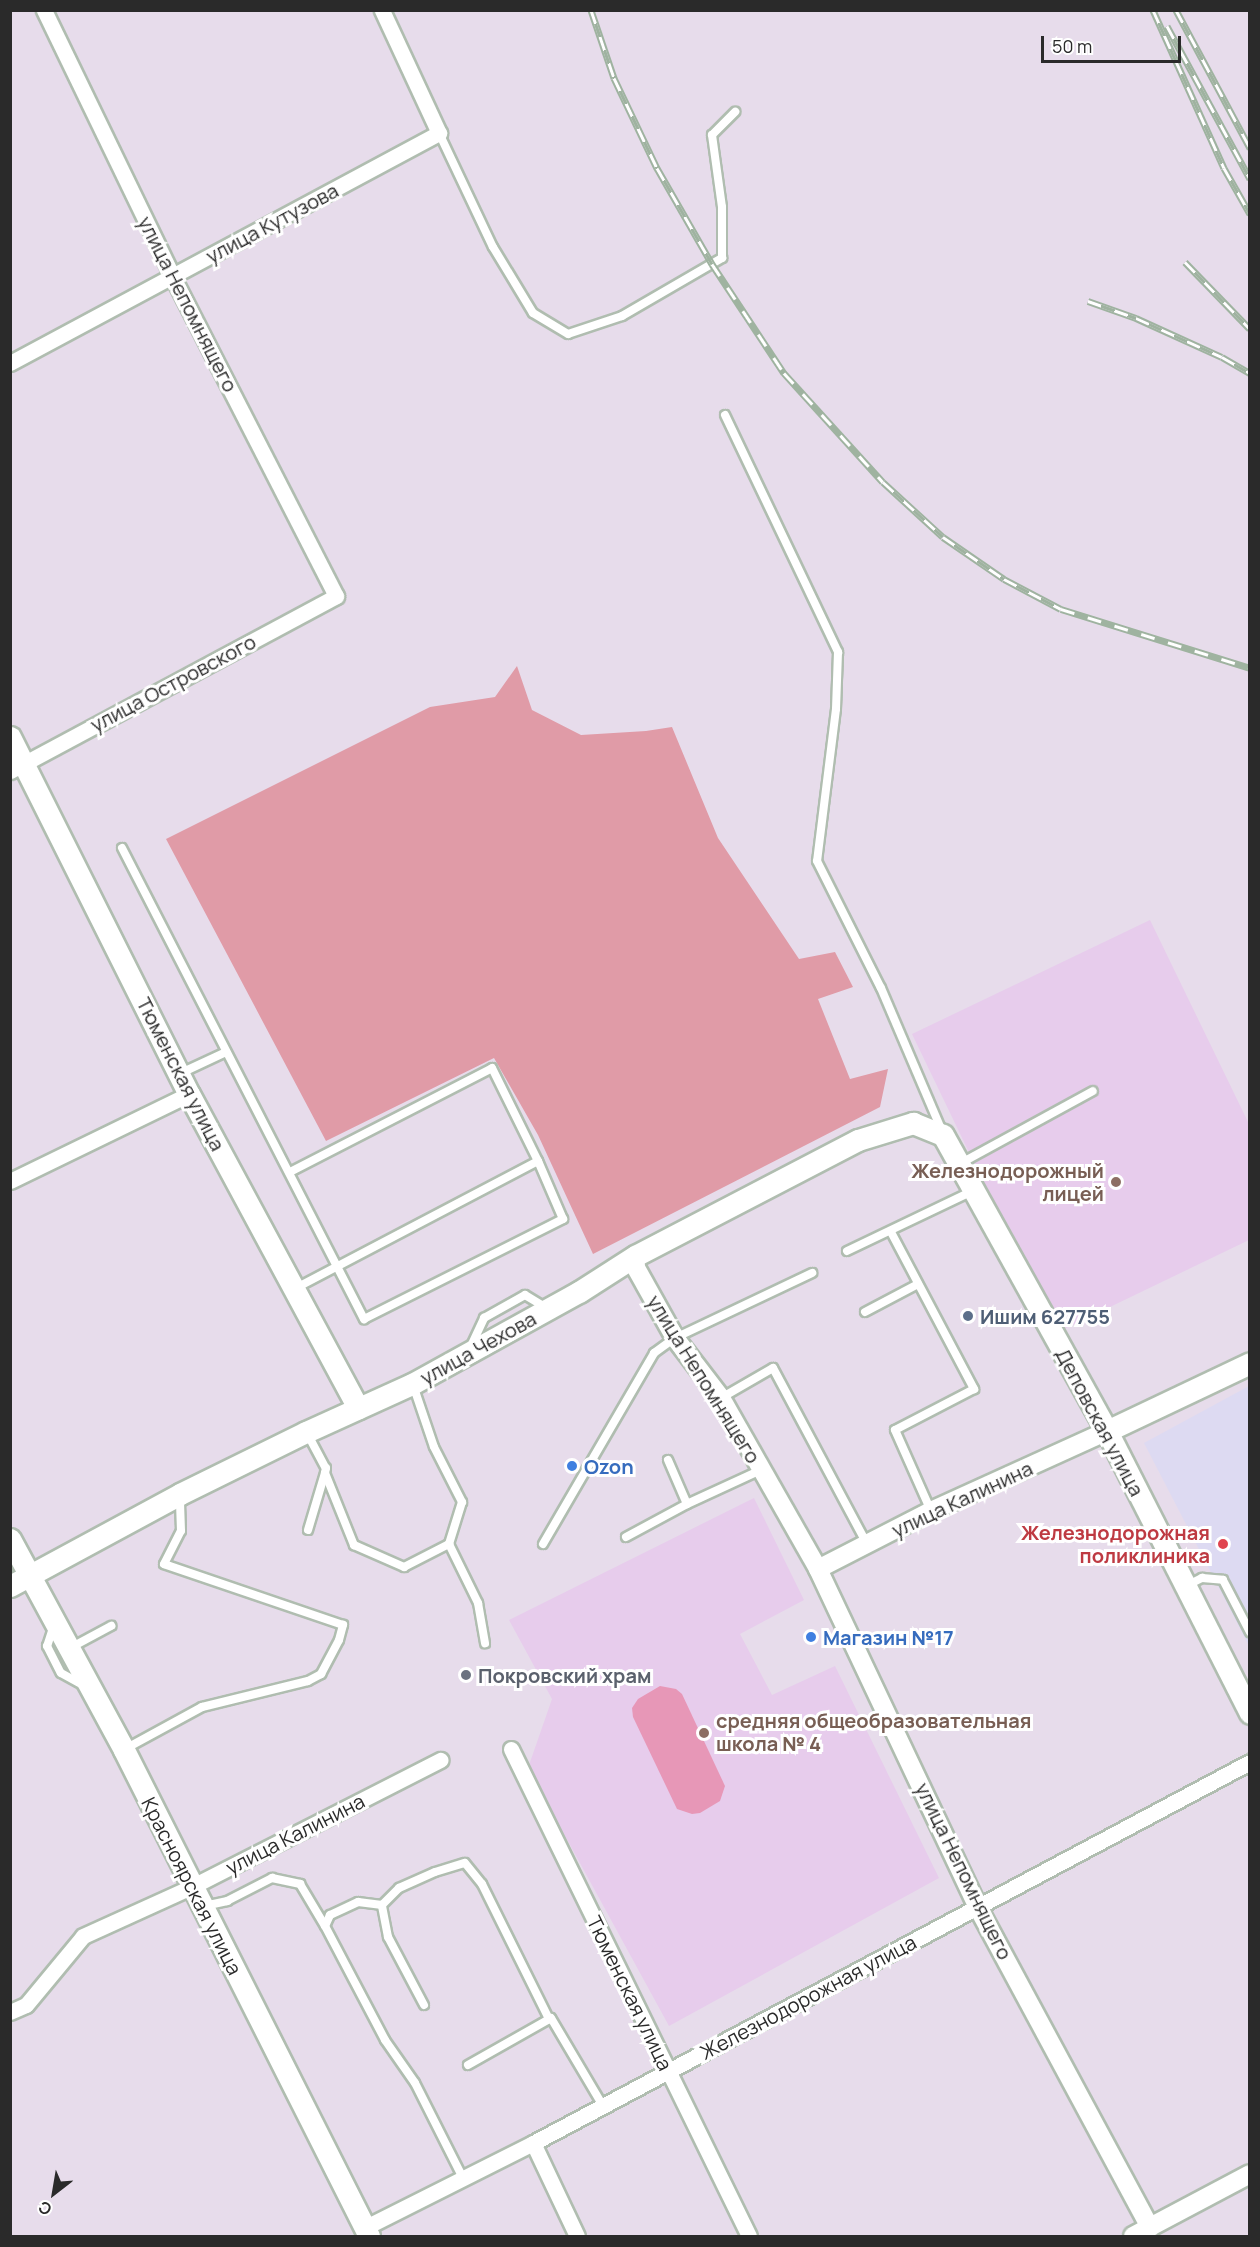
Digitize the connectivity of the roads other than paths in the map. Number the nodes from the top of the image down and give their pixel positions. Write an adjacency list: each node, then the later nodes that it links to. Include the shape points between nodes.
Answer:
1 (44, 10): 5 (street, улица Непомнящего)
2 (382, 10): 4 (street)
3 (735, 112): 4 (lane, via 712,135 722,207 722,258 622,316 567,334 533,313 493,247)
4 (439, 133): 5 (street, улица Кутузова)
5 (173, 276): 6 (street, улица Кутузова); 8 (street, улица Непомнящего)
6 (10, 363)
7 (725, 415): 16 (lane, via 838,651 836,709 817,861 881,988)
8 (336, 596): 10 (street, улица Островского)
9 (10, 737): 10 (main road, Тюменская улица)
10 (17, 767): 13 (main road, Тюменская улица)
11 (122, 848): 12 (lane)
12 (226, 1052): 13 (lane); 19 (lane)
13 (180, 1074): 15 (main road, Тюменская улица)
14 (1093, 1091): 18 (lane)
15 (189, 1094): 20 (street); 28 (main road, Тюменская улица)
16 (943, 1135): 18 (main road, Деповская улица); 24 (main road, улица Чехова, via 914,1123 858,1140)
17 (538, 1161): 19 (lane, via 492,1068); 25 (lane); 25 (lane, via 563,1219 364,1319)
18 (960, 1164): 21 (main road, Деповская улица)
19 (290, 1172): 25 (lane)
20 (10, 1180)
21 (974, 1191): 22 (lane); 35 (main road, Деповская улица)
22 (891, 1232): 23 (lane); 27 (lane)
23 (847, 1251)
24 (635, 1256): 30 (street, улица Непомнящего, via 636,1268); 32 (main road, улица Чехова, via 549,1309)
25 (337, 1268): 28 (lane)
26 (812, 1273): 30 (lane)
27 (918, 1284): 29 (lane); 42 (lane, via 974,1389 895,1430)
28 (294, 1289): 34 (main road, Тюменская улица)
29 (866, 1312)
30 (675, 1338): 33 (street, улица Непомнящего); 47 (lane, via 654,1353)
31 (1250, 1363): 35 (main road)
32 (412, 1384): 34 (main road, улица Чехова); 46 (lane, via 434,1447 462,1502)
33 (721, 1398): 38 (street, улица Непомнящего); 48 (lane, via 773,1368)
34 (358, 1408): 36 (main road, улица Чехова)
35 (1107, 1431): 42 (street, улица Калинина); 51 (main road, Деповская улица)
36 (306, 1432): 39 (lane, via 326,1468); 40 (main road, улица Чехова)
37 (668, 1460): 41 (lane)
38 (761, 1470): 41 (lane); 49 (street, улица Непомнящего)
39 (325, 1473): 43 (lane); 46 (lane, via 354,1545 404,1567)
40 (180, 1494): 50 (main road, улица Чехова); 61 (lane, via 181,1531 164,1564 343,1625 321,1674 308,1681 202,1707)
41 (687, 1504): 44 (lane)
42 (932, 1511): 48 (street, улица Калинина)
43 (308, 1530)
44 (626, 1537)
45 (10, 1539): 50 (main road, Красноярская улица)
46 (449, 1544): 55 (lane, via 478,1604)
47 (543, 1544)
48 (867, 1545): 49 (street, улица Калинина)
49 (818, 1569): 67 (street, улица Непомнящего)
50 (20, 1581): 52 (main road, Красноярская улица)
51 (1185, 1586): 54 (lane, via 1202,1578 1223,1580); 58 (main road, Деповская улица)
52 (55, 1623): 56 (main road, Красноярская улица); 57 (lane, via 47,1646 61,1673)
53 (111, 1626): 56 (lane)
54 (1250, 1632)
55 (485, 1643)
56 (68, 1648): 57 (main road, Красноярская улица)
57 (91, 1689): 61 (main road, Красноярская улица)
58 (1245, 1691): 59 (main road, Деповская улица)
59 (1250, 1713)
60 (511, 1749): 73 (street, Тюменская улица)
61 (124, 1750): 64 (main road, Красноярская улица)
62 (440, 1760): 64 (street, улица Калинина)
63 (1250, 1762): 67 (street, Железнодорожная улица)
64 (191, 1887): 66 (main road, Красноярская улица); 70 (street, улица Калинина, via 83,1936 26,2005)
65 (382, 1905): 68 (lane, via 358,1902 330,1915); 69 (lane, via 388,1937); 71 (lane, via 399,1888 465,1863 482,1884)
66 (201, 1906): 68 (lane, via 227,1901 272,1878 300,1884); 78 (main road, Красноярская улица)
67 (978, 1908): 73 (street, Железнодорожная улица); 79 (street, улица Непомнящего)
68 (325, 1926): 77 (lane, via 385,2040 415,2083)
69 (424, 2005)
70 (10, 2012)
71 (549, 2019): 72 (lane); 74 (lane)
72 (468, 2065)
73 (668, 2071): 74 (street, Железнодорожная улица); 81 (street, Тюменская улица)
74 (603, 2106): 75 (street, Железнодорожная улица)
75 (533, 2143): 77 (street, Железнодорожная улица); 80 (street)
76 (1250, 2174): 79 (street)
77 (463, 2178): 78 (street, Железнодорожная улица)
78 (367, 2232)
79 (1152, 2232): 82 (street)
80 (577, 2236)
81 (749, 2236)
82 (1133, 2236)

